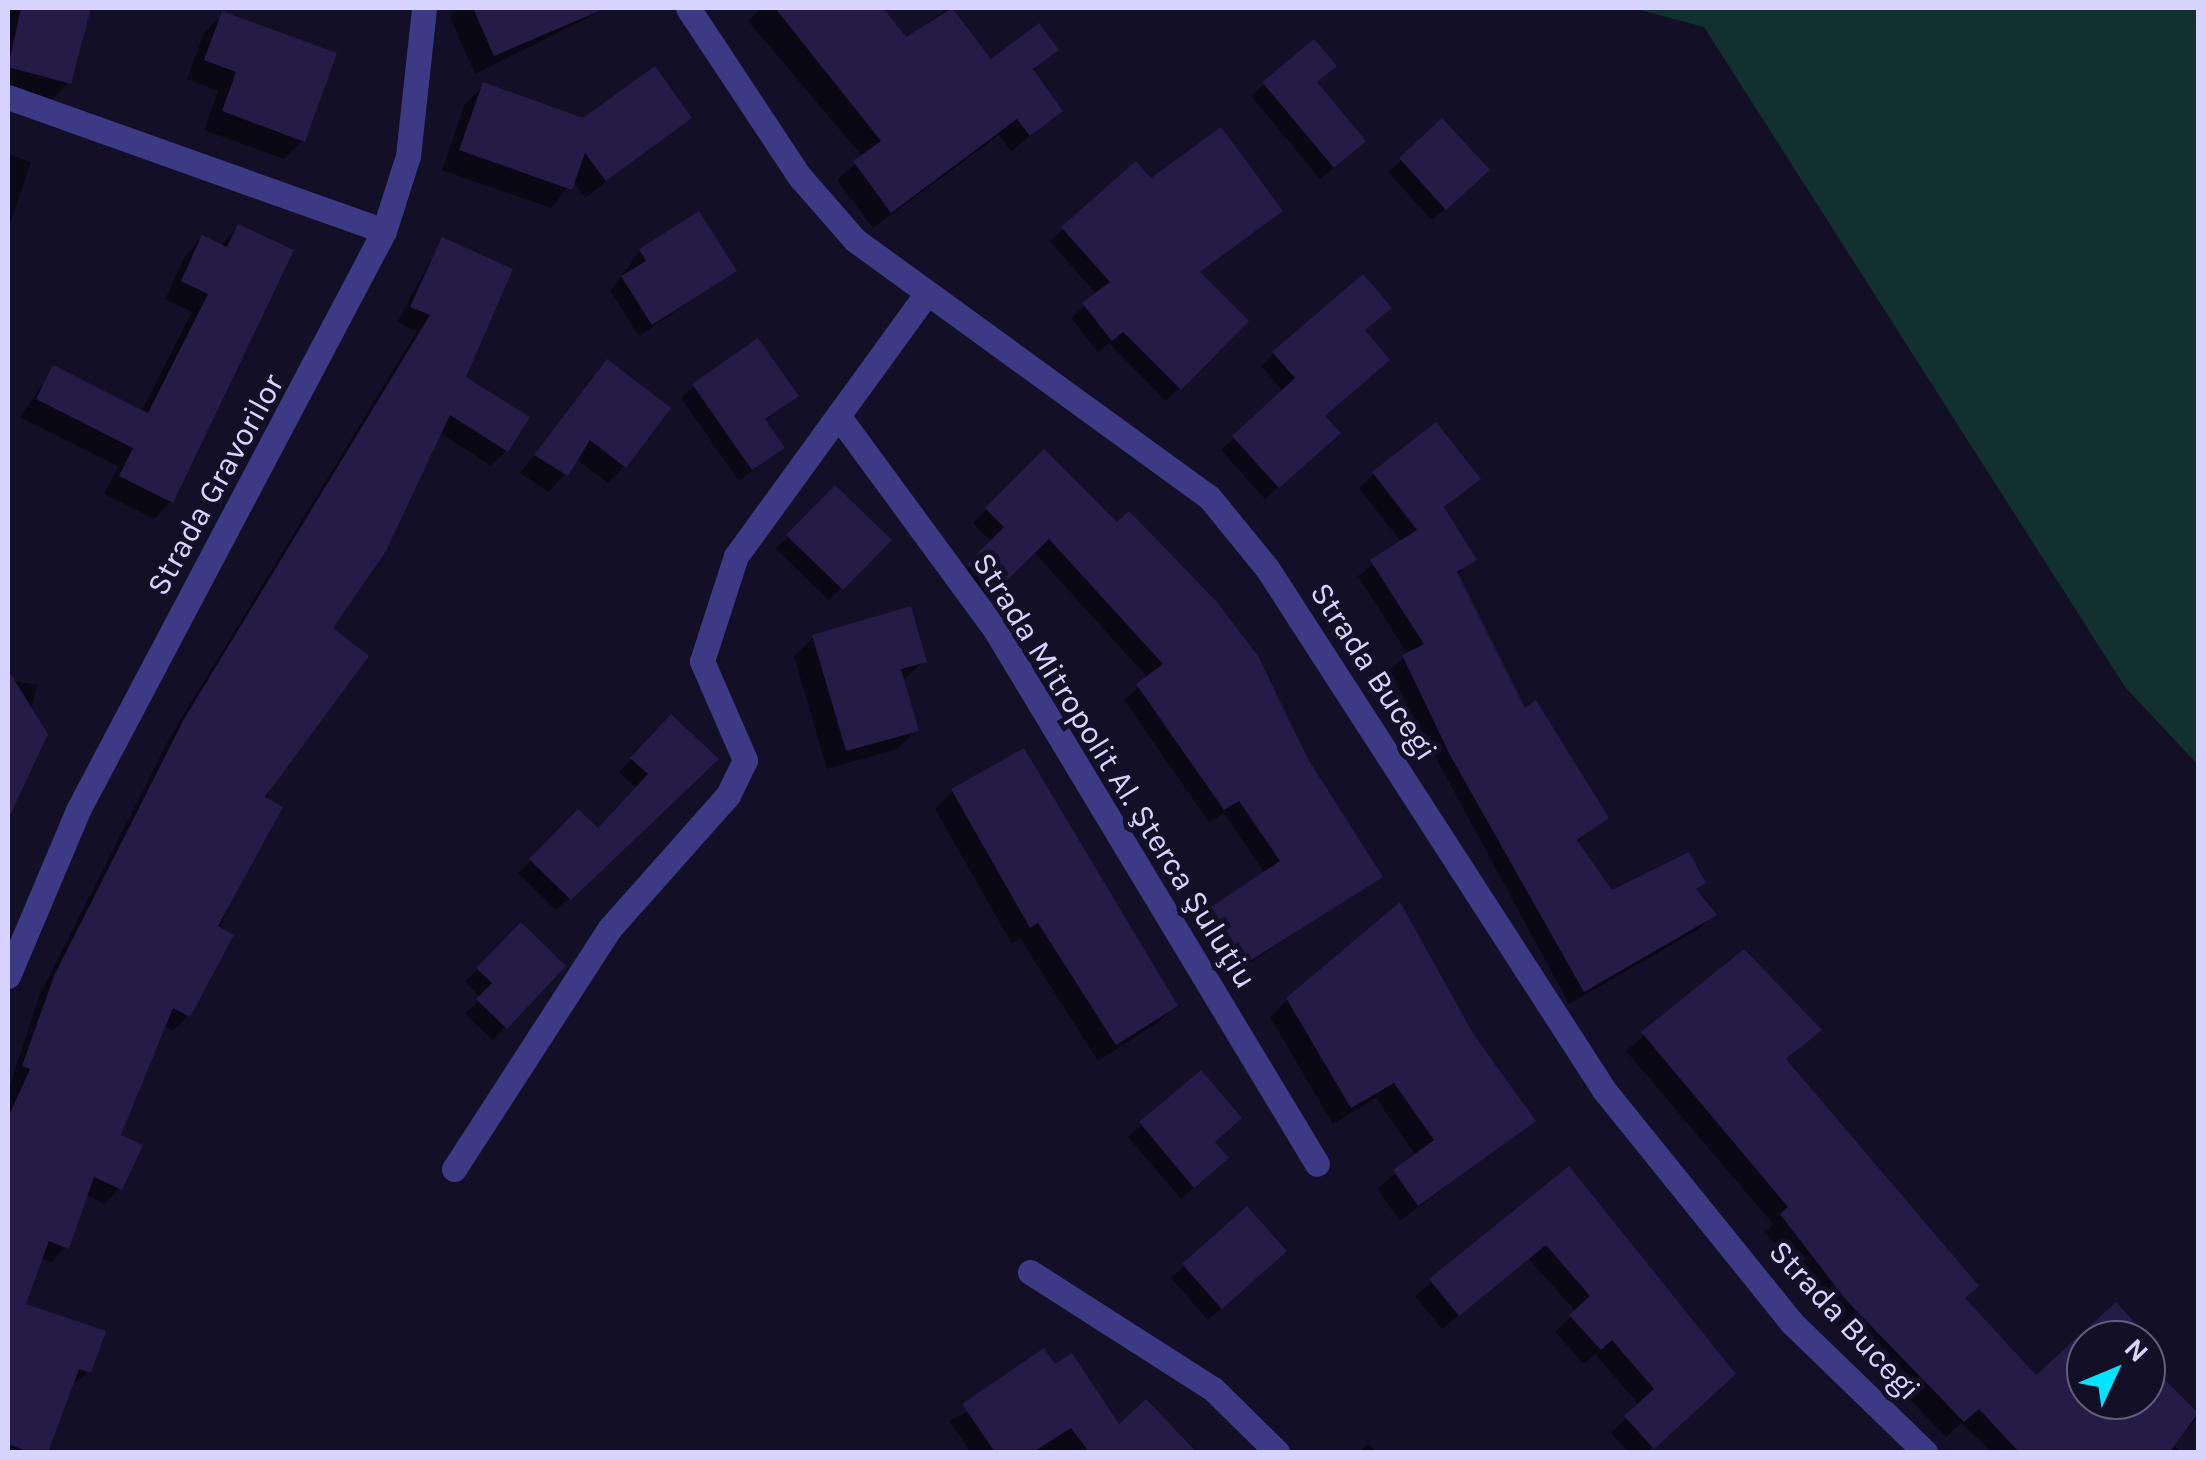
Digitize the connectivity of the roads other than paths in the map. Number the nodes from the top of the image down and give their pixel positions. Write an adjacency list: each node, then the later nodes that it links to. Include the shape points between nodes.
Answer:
1 (424, 8): 4 (street, Strada Gravorilor, via 408,156)
2 (688, 8): 5 (street, Strada Bucegi, via 800,176)
3 (8, 98): 4 (street)
4 (384, 231): 7 (street, Strada Gravorilor, via 78,810)
5 (924, 297): 6 (street); 12 (street, Strada Bucegi, via 1209,497 1267,568 1604,1090 1791,1322)
6 (842, 421): 8 (street, Strada Mitropolit Al. Şterca Şuluţiu, via 996,632); 9 (street, via 758,515 702,662 744,760 728,794 610,928)
7 (8, 976)
8 (1317, 1164)
9 (454, 1169)
10 (1030, 1272): 11 (street, via 1212,1389)
11 (1277, 1452)
12 (1925, 1452)

